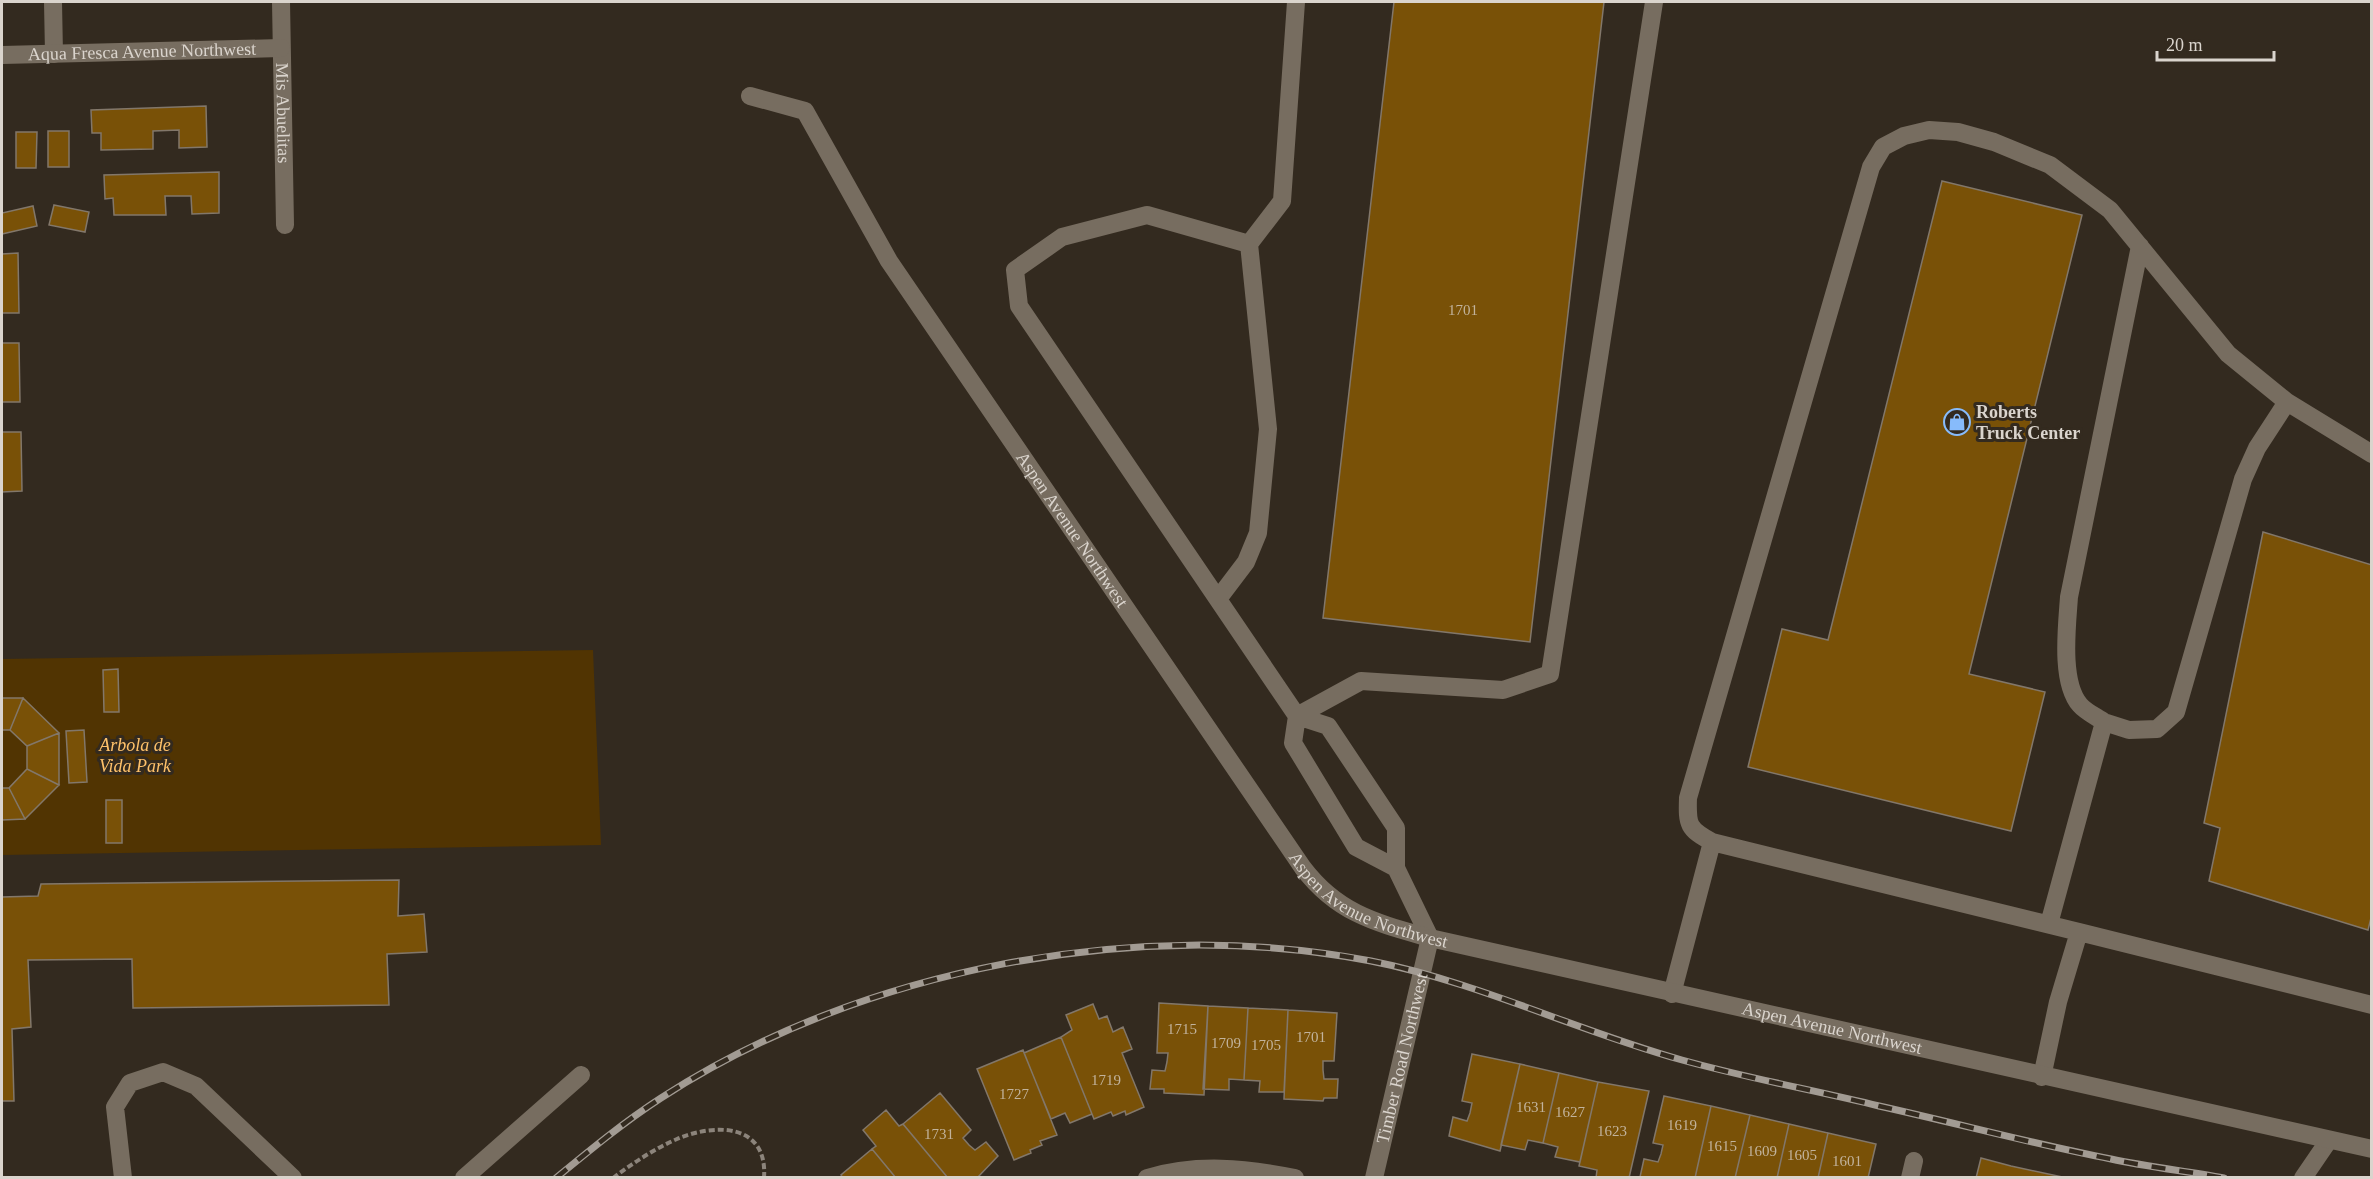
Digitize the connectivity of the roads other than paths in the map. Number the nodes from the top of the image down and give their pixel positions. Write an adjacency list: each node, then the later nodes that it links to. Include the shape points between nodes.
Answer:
1 (53, 2): 6 (street)
2 (281, 2): 5 (street, Mis Abuelitas)
3 (1296, 2): 10 (street, via 1282,201)
4 (1654, 2): 15 (street, via 1550,674 1503,690 1361,681)
5 (281, 48): 6 (street, Aqua Fresca Avenue Northwest); 9 (street, Mis Abuelitas)
6 (54, 54): 7 (street, Aqua Fresca Avenue Northwest)
7 (2, 55)
8 (750, 96): 21 (street, Aspen Avenue Northwest, via 805,111 889,261 1310,878 1339,906)
9 (285, 225)
10 (1249, 244): 14 (street, via 1268,429 1258,533 1246,562); 14 (street, via 1147,215 1062,237 1015,270 1019,306)
11 (2140, 246): 12 (street, via 2228,354); 16 (street, via 2069,597 2065,650 2071,681 2079,705); 17 (street, via 2110,210 2050,165 1994,142 1958,132 1929,130 1882,147 1871,167 1688,798 1687,821 1695,833)
12 (2287, 402): 13 (street); 16 (street, via 2242,479 2176,712 2157,729 2129,730)
13 (2372, 454)
14 (1218, 599): 15 (street)
15 (1297, 716): 18 (street, via 1293,743 1356,847); 18 (street, via 1328,726 1396,828)
16 (2104, 722): 19 (street)
17 (1712, 842): 19 (street); 22 (street)
18 (1396, 868): 21 (street)
19 (2049, 924): 20 (street)
20 (2079, 932): 23 (street); 25 (street, via 2058,1002)
21 (1430, 939): 22 (street, Aspen Avenue Northwest); 33 (street, Timber Road Northwest)
22 (1672, 994): 25 (street, Aspen Avenue Northwest)
23 (2372, 1005)
24 (581, 1075): 30 (street)
25 (2042, 1077): 26 (street, Aspen Avenue Northwest)
26 (2329, 1140): 27 (street, Aspen Avenue Northwest); 34 (street)
27 (2372, 1149)
28 (123, 1178): 29 (street, via 115,1107 130,1083 163,1072 196,1086)
29 (293, 1178)
30 (464, 1178)
31 (1147, 1178): 32 (street, via 1199,1168 1245,1168)
32 (1295, 1178)
33 (1374, 1178)
34 (2303, 1178)

